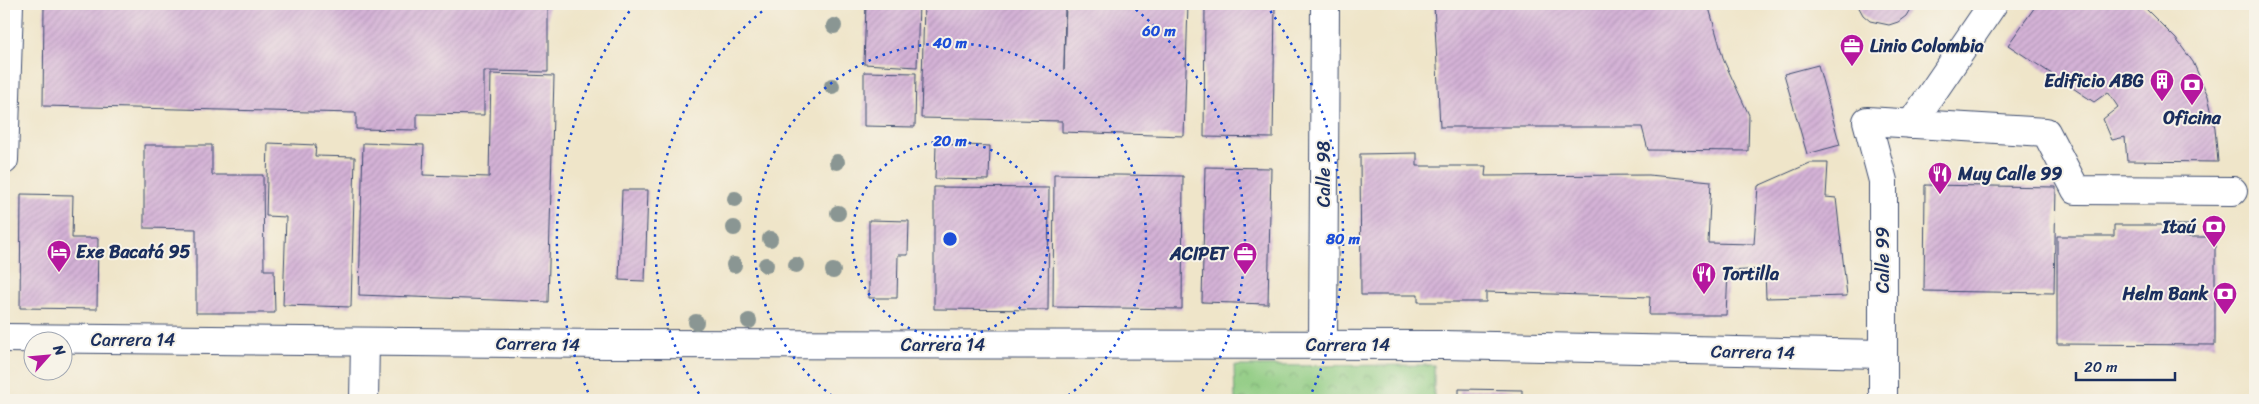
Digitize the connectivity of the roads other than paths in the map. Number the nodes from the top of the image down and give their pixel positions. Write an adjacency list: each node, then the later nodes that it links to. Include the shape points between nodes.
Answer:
1 (10, 4): 5 (street)
2 (1324, 4): 9 (street, Calle 98)
3 (1993, 4): 4 (street)
4 (1910, 124): 6 (street, via 2046,132 2076,190); 10 (street, Calle 99, via 1867,121 1883,180)
5 (4, 160)
6 (2234, 192)
7 (4, 338): 8 (street, Carrera 14)
8 (364, 342): 9 (street, Carrera 14, via 839,346); 11 (street)
9 (1323, 345): 10 (street, Carrera 14)
10 (1883, 354): 12 (street, Calle 99)
11 (364, 400)
12 (1883, 400)

